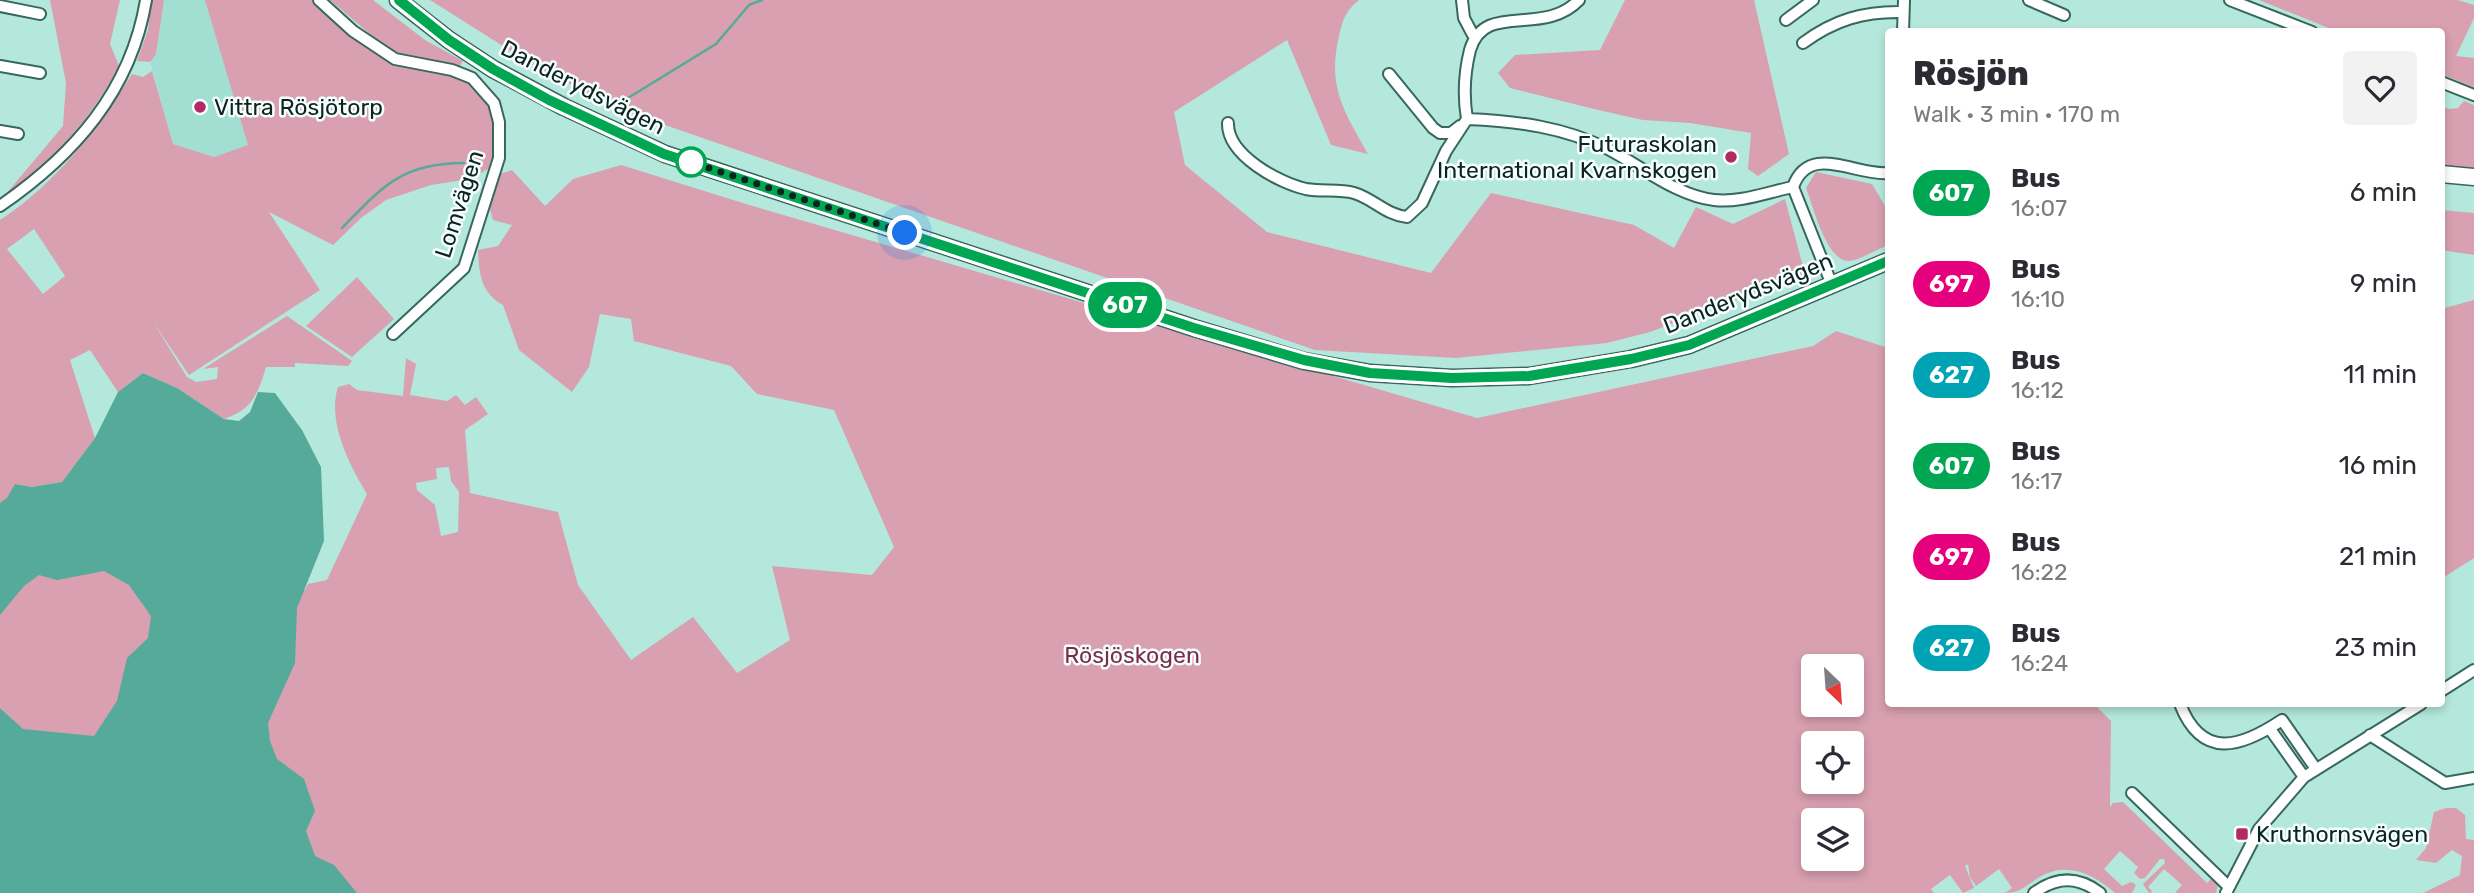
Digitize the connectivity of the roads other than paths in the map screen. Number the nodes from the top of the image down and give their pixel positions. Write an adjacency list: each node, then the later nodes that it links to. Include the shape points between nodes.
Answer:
1 (146, 0): 32 (street, via 140,36 101,111 39,179)
2 (319, 0): 35 (street, Lomvägen, via 353,31 395,59 472,78 494,103 499,122 499,158 464,268)
3 (398, 0): 34 (main road, Danderydsvägen, via 493,69 664,154 1304,360 1416,377 1529,376 1581,369 1689,345)
4 (1462, 0): 17 (street)
5 (1579, 0): 17 (street, via 1548,16 1495,13 1482,20)
6 (1813, 0): 14 (street)
7 (1904, 0): 11 (street)
8 (2029, 0): 13 (street)
9 (2231, 0): 16 (street)
10 (0, 6): 12 (street)
11 (1903, 12): 15 (street); 18 (street, via 1849,18)
12 (40, 14)
13 (2064, 15)
14 (1786, 20)
15 (1903, 28)
16 (2302, 28)
17 (1473, 35): 24 (street, via 1463,93)
18 (1802, 43)
19 (0, 66): 20 (street)
20 (40, 73)
21 (1389, 74): 24 (street, via 1423,119 1440,133 1451,134)
22 (2445, 84): 23 (street)
23 (2474, 95)
24 (1467, 120): 25 (street, via 1446,151 1422,203 1407,217 1392,216 1353,193 1318,191 1285,181 1239,149 1228,132); 31 (street, via 1500,120 1560,130 1607,149 1690,194 1713,200 1731,201)
25 (1228, 123)
26 (0, 131): 27 (street)
27 (18, 134)
28 (1885, 172): 31 (street, via 1829,162 1807,165)
29 (2445, 174): 30 (main road)
30 (2474, 177)
31 (1793, 187): 34 (street)
32 (0, 206)
33 (1885, 262): 34 (main road, Danderydsvägen)
34 (1832, 285)
35 (393, 334)
36 (2474, 670): 37 (street)
37 (2445, 688)
38 (2182, 707): 40 (street, via 2196,732 2222,746)
39 (2416, 707): 41 (street)
40 (2270, 729): 42 (street, via 2282,720); 43 (street)
41 (2370, 735): 42 (street); 44 (street, via 2445,783)
42 (2316, 769): 43 (street)
43 (2304, 777): 46 (street, via 2259,829)
44 (2474, 778)
45 (2132, 793): 46 (street)
46 (2227, 889)
47 (2034, 893): 48 (street, via 2065,879 2088,884)
48 (2099, 893)

